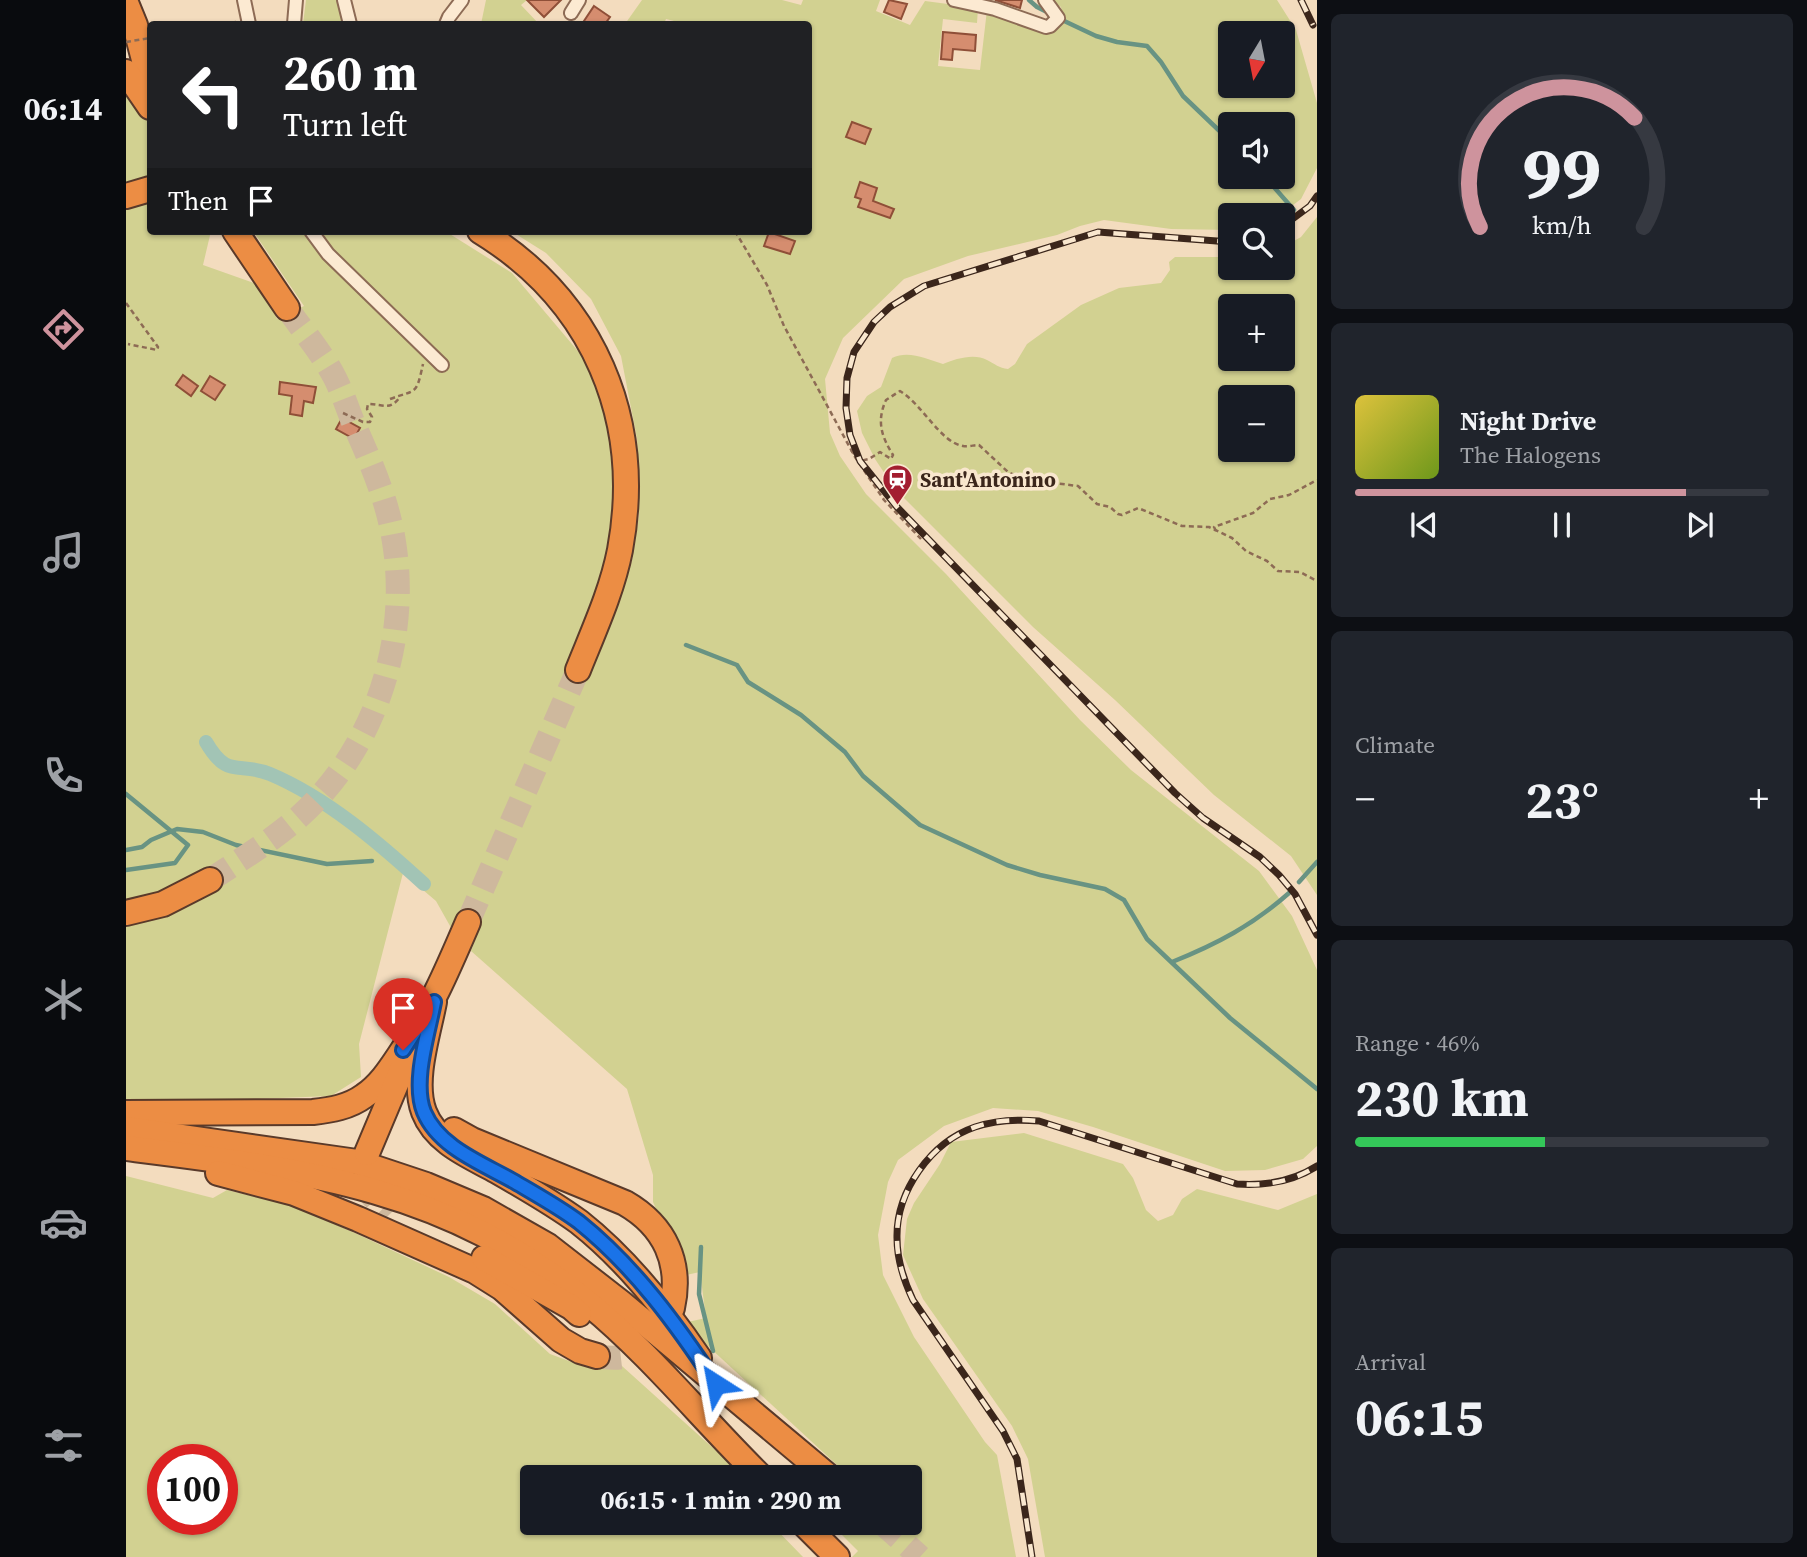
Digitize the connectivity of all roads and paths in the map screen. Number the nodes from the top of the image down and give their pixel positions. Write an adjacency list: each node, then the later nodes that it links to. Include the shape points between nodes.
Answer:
1 (244, 0): 10 (street)
2 (296, 0): 11 (street)
3 (344, 0): 12 (street)
4 (462, 0): 13 (street)
5 (579, 0): 9 (street)
6 (954, 0): 7 (street, via 1046,27 1058,18)
7 (1045, 0)
8 (126, 3): 16 (highway)
9 (571, 13)
10 (247, 21)
11 (294, 21)
12 (349, 21)
13 (447, 21)
14 (147, 38): 15 (path, bridge)
15 (126, 42)
16 (147, 71)
17 (126, 72): 18 (highway)
18 (147, 103)
19 (147, 190): 20 (highway)
20 (126, 196)
21 (238, 235): 26 (highway)
22 (314, 235): 28 (street, via 327,254)
23 (486, 235): 38 (highway, via 527,265 567,309 601,365 623,432 626,481 620,552)
24 (738, 235): 33 (path)
25 (126, 303): 27 (path, via 158,347)
26 (287, 308)
27 (128, 344)
28 (424, 347): 29 (street); 30 (path, via 416,388)
29 (442, 365)
30 (400, 397): 31 (path); 32 (path, via 387,407 368,404 370,422)
31 (390, 399)
32 (343, 413)
33 (851, 450): 35 (path, via 860,461 880,452 891,459 880,422 886,400 900,391 941,433 964,446 979,445 1022,479 1078,486 1097,504 1118,514 1138,508 1182,526); 36 (path, via 884,500)
34 (1317, 480): 35 (path, via 1214,527)
35 (1216, 531): 37 (path, via 1278,571 1300,572)
36 (921, 539)
37 (1317, 581)
38 (578, 670)
39 (210, 880): 40 (highway, via 163,904)
40 (126, 913)
41 (468, 922): 42 (highway)
42 (434, 1002): 43 (highway); 44 (highway)
43 (418, 1029): 45 (highway, via 381,1081 339,1108); 48 (highway)
44 (424, 1054): 50 (highway, via 431,1100 455,1131 625,1203 647,1218 672,1256); 52 (highway, via 420,1100 439,1135 551,1203 605,1245 676,1324)
45 (126, 1113)
46 (126, 1129): 52 (highway, via 358,1163 483,1209 548,1246)
47 (126, 1149): 51 (highway, via 294,1194 370,1224 475,1271 502,1288 561,1340); 53 (highway, via 324,1177 408,1201 472,1228 535,1264 590,1304)
48 (367, 1153)
49 (390, 1214): 53 (highway, via 571,1307)
50 (672, 1308)
51 (597, 1356)
52 (716, 1384): 55 (highway)
53 (742, 1458): 54 (highway)
54 (749, 1465)
55 (815, 1465)
56 (815, 1535): 57 (highway)
57 (837, 1557)

